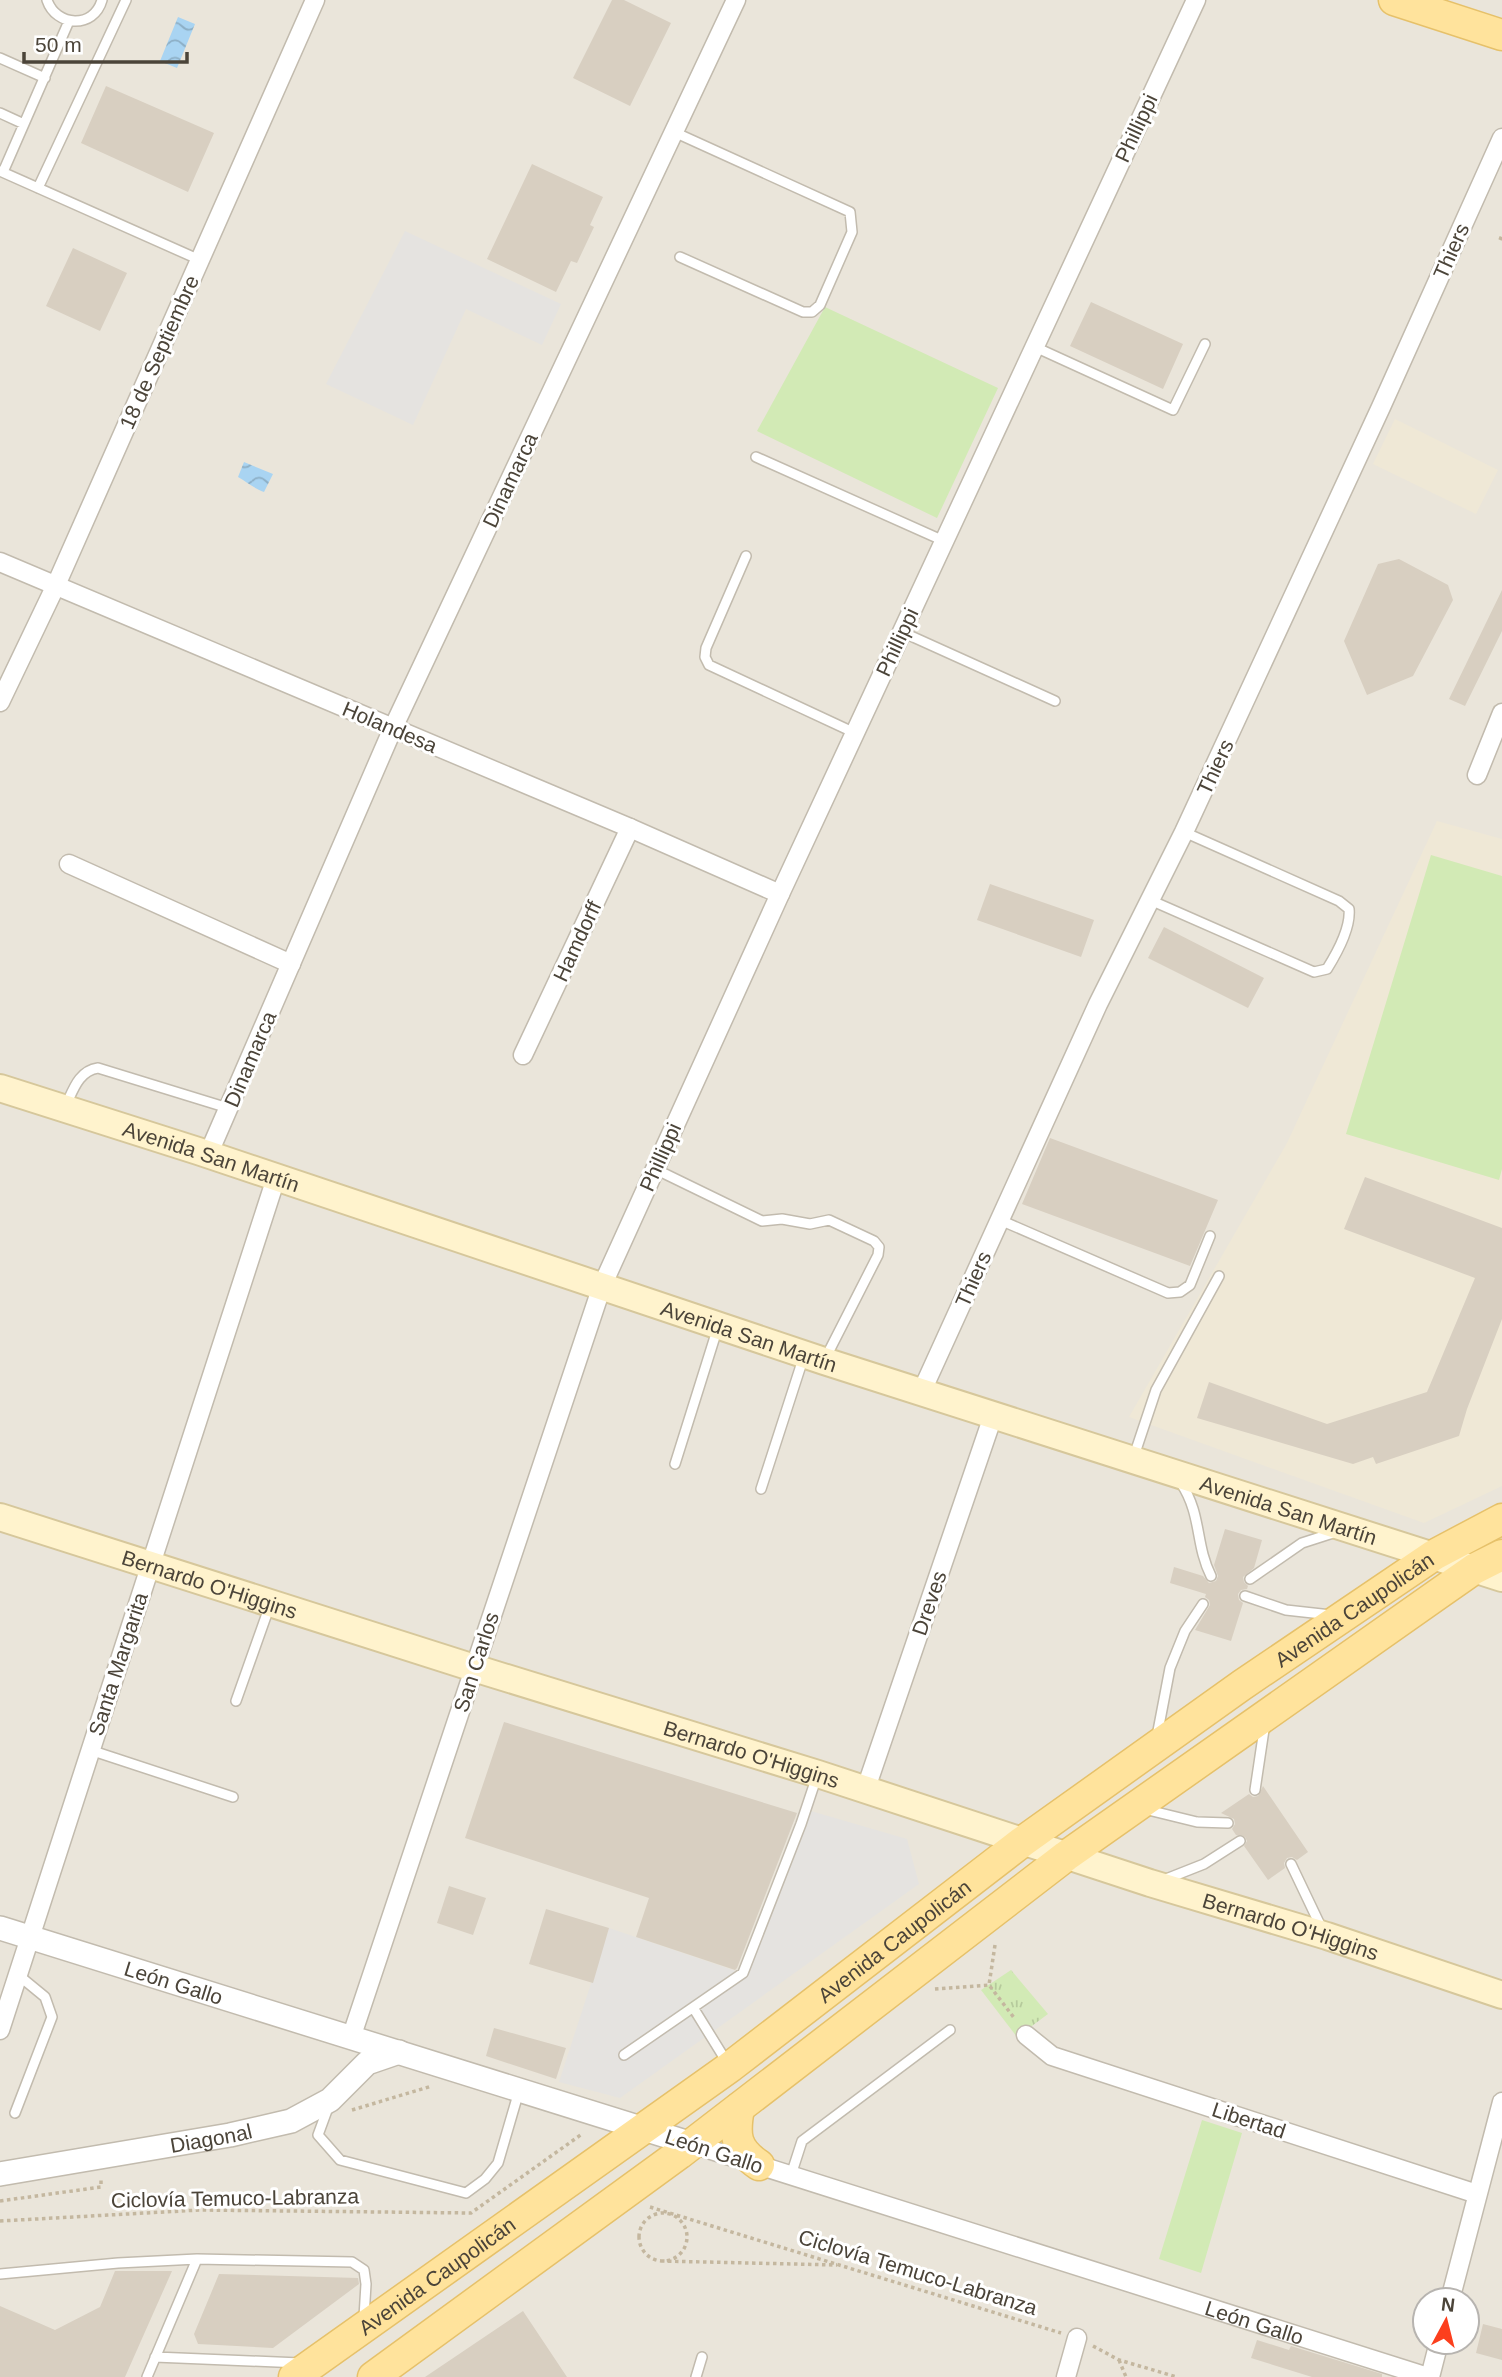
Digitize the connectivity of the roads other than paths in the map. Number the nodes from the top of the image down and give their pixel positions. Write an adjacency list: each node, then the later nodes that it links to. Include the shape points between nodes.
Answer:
1 (47, 0): 9 (lane, via 52,11)
2 (102, 0): 9 (lane, via 88,19)
3 (126, 0): 18 (lane)
4 (314, 0): 20 (street, 18 de Septiembre)
5 (736, 0): 15 (street, Dinamarca)
6 (1196, 0): 22 (street, Phillippi)
7 (1394, 0): 8 (main road)
8 (1436, 6): 10 (main road)
9 (69, 21): 12 (lane)
10 (1502, 35)
11 (0, 58): 12 (lane)
12 (45, 78): 14 (lane)
13 (0, 113): 14 (lane)
14 (24, 124): 17 (lane)
15 (674, 132): 19 (lane, via 850,212 852,220 852,232 820,305 812,312); 32 (street, Dinamarca)
16 (1502, 138): 36 (street, Thiers)
17 (1, 171): 18 (lane)
18 (38, 188): 20 (lane)
19 (680, 257)
20 (200, 260): 27 (street, 18 de Septiembre)
21 (1205, 344): 22 (lane, via 1174,410)
22 (1035, 347): 24 (street, Phillippi)
23 (756, 457): 24 (lane)
24 (944, 541): 28 (street, Phillippi)
25 (746, 556): 33 (lane, via 706,648 709,665)
26 (0, 562): 27 (street, Holandesa)
27 (56, 585): 30 (street, 18 de Septiembre); 32 (street, Holandesa)
28 (902, 632): 29 (lane); 33 (street, Phillippi)
29 (1055, 701)
30 (0, 702)
31 (1502, 713): 34 (street)
32 (393, 728): 35 (street, Holandesa); 40 (street, Dinamarca)
33 (855, 733): 38 (street, Phillippi)
34 (1477, 775)
35 (630, 828): 38 (street, Holandesa); 41 (street, Hamdorff)
36 (1184, 832): 39 (street, Thiers); 39 (lane, via 1349,909 1350,919 1331,962 1314,972)
37 (69, 864): 40 (street)
38 (780, 894): 46 (street, Phillippi)
39 (1150, 900): 48 (street, Thiers)
40 (291, 964): 43 (street, Dinamarca)
41 (523, 1055)
42 (0, 1088): 44 (main road, Avenida San Martín)
43 (228, 1108): 44 (lane, via 98,1069 84,1073); 45 (street, Dinamarca)
44 (65, 1109): 45 (main road, Avenida San Martín)
45 (208, 1155): 47 (main road, Avenida San Martín)
46 (655, 1169): 51 (street, Phillippi); 53 (lane, via 762,1221 810,1224 829,1220 874,1241 878,1255)
47 (276, 1178): 51 (main road, Avenida San Martín); 65 (street, Santa Margarita)
48 (1000, 1220): 49 (lane, via 1168,1293 1180,1292 1190,1284); 54 (street, Thiers)
49 (1210, 1236)
50 (1219, 1276): 56 (lane, via 1156,1390)
51 (602, 1286): 52 (main road, Avenida San Martín); 73 (street, San Carlos)
52 (719, 1325): 53 (main road, Avenida San Martín); 57 (lane)
53 (814, 1358): 54 (main road, Avenida San Martín); 59 (lane)
54 (921, 1393): 55 (main road, Avenida San Martín)
55 (993, 1416): 56 (main road, Avenida San Martín); 80 (street, Dreves)
56 (1132, 1460): 58 (main road, Avenida San Martín)
57 (675, 1464)
58 (1173, 1473): 62 (main road, Avenida San Martín); 67 (lane, via 1196,1512 1200,1546)
59 (761, 1489)
60 (0, 1517): 65 (main road, Bernardo O'Higgins)
61 (1502, 1519): 63 (main road, Avenida Caupolicán)
62 (1356, 1531): 63 (main road, Avenida San Martín); 68 (lane, via 1303,1543)
63 (1434, 1555): 66 (main road, Avenida San Martín); 72 (main road, Avenida Caupolicán)
64 (1502, 1555): 66 (main road, Avenida Caupolicán)
65 (150, 1565): 70 (main road, Bernardo O'Higgins); 76 (street, Santa Margarita)
66 (1488, 1573): 75 (main road, Avenida Caupolicán)
67 (1211, 1576)
68 (1250, 1579)
69 (1245, 1596): 72 (lane, via 1286,1611)
70 (271, 1603): 73 (main road, Bernardo O'Higgins); 74 (lane)
71 (1203, 1604): 77 (lane, via 1177,1649 1159,1729)
72 (1343, 1617): 77 (main road, Avenida Caupolicán)
73 (474, 1668): 78 (main road, Bernardo O'Higgins); 98 (street, San Carlos)
74 (236, 1701)
75 (1266, 1715): 79 (lane); 82 (main road, Avenida Caupolicán)
76 (90, 1750): 81 (lane); 91 (street, Santa Margarita)
77 (1149, 1752): 85 (main road, Avenida Caupolicán)
78 (817, 1774): 80 (main road, Bernardo O'Higgins); 94 (lane, via 743,1973)
79 (1255, 1790)
80 (865, 1791): 85 (main road, Bernardo O'Higgins)
81 (233, 1797)
82 (1135, 1807): 83 (lane, via 1197,1822); 86 (main road, Avenida Caupolicán)
83 (1228, 1823)
84 (1240, 1841): 88 (lane, via 1204,1864)
85 (1022, 1842): 86 (main road, Bernardo O'Higgins); 101 (main road, Avenida Caupolicán)
86 (1066, 1856): 88 (main road, Bernardo O'Higgins); 105 (main road, Avenida Caupolicán)
87 (1291, 1864): 90 (lane)
88 (1150, 1883): 90 (main road, Bernardo O'Higgins)
89 (0, 1928): 91 (street, León Gallo)
90 (1327, 1936): 93 (main road, Bernardo O'Higgins)
91 (29, 1938): 92 (street, Santa Margarita); 98 (street, León Gallo)
92 (18, 1974): 95 (street, Santa Margarita); 106 (lane, via 45,1997 52,2017)
93 (1502, 1995)
94 (694, 2009): 100 (lane); 101 (lane)
95 (0, 2030)
96 (950, 2030): 111 (lane, via 802,2141)
97 (1026, 2035): 112 (street, Libertad, via 1052,2056)
98 (351, 2038): 99 (street, León Gallo)
99 (400, 2052): 102 (street, León Gallo); 103 (street, Diagonal, via 367,2063)
100 (624, 2055)
101 (730, 2067): 107 (main road, Avenida Caupolicán)
102 (519, 2090): 103 (lane, via 498,2163 466,2193 340,2160 318,2135); 107 (street, León Gallo)
103 (330, 2100): 110 (street, Diagonal, via 291,2121 229,2135)
104 (1502, 2102): 112 (street)
105 (739, 2108): 108 (main road, Avenida Caupolicán); 109 (main road, via 738,2142 745,2156)
106 (15, 2113)
107 (643, 2128): 108 (street, León Gallo); 116 (main road, Avenida Caupolicán)
108 (692, 2144): 109 (street, León Gallo); 123 (main road, Avenida Caupolicán)
109 (759, 2165): 111 (street, León Gallo)
110 (0, 2174)
111 (791, 2175): 126 (street, León Gallo)
112 (1477, 2194): 115 (street)
113 (197, 2259): 114 (lane); 116 (lane, via 352,2262 364,2270); 119 (lane)
114 (0, 2274)
115 (1454, 2286)
116 (364, 2326): 121 (main road, Avenida Caupolicán)
117 (1077, 2338): 125 (street)
118 (1435, 2356): 126 (street)
119 (155, 2357): 121 (lane); 122 (lane)
120 (702, 2357): 124 (lane)
121 (303, 2370)
122 (147, 2377)
123 (373, 2377)
124 (696, 2377)
125 (1066, 2377)
126 (1429, 2377)

